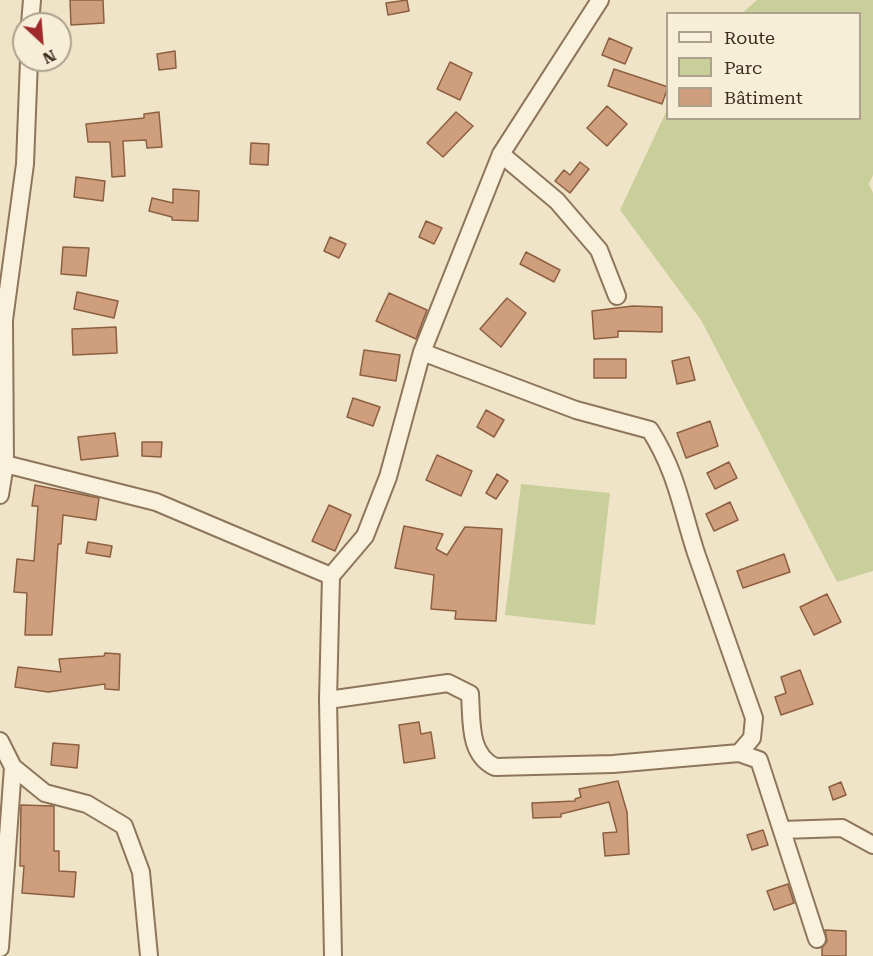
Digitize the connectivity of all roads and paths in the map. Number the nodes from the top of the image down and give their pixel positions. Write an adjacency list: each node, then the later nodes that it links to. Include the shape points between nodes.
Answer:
1 (600, 0): 3 (street)
2 (28, 72): 6 (street, via 24,164 4,320)
3 (501, 154): 4 (street, via 557,201 599,250); 5 (street)
4 (617, 296)
5 (422, 352): 8 (street, via 388,477 365,536); 11 (street, via 576,410 650,430 678,485 695,551 754,718 752,738)
6 (5, 464): 7 (street); 8 (street, via 156,502)
7 (0, 495)
8 (331, 576): 9 (street)
9 (328, 700): 11 (street, via 448,682 470,694 475,750 484,762 495,766 613,764); 19 (street)
10 (0, 741): 12 (street)
11 (739, 753): 13 (street, via 759,759)
12 (13, 767): 15 (street); 18 (street, via 45,793 87,804 124,826 141,872)
13 (782, 830): 14 (street, via 842,828); 16 (street)
14 (873, 845)
15 (4, 849): 17 (street)
16 (818, 939)
17 (0, 948)
18 (149, 956)
19 (333, 956)

